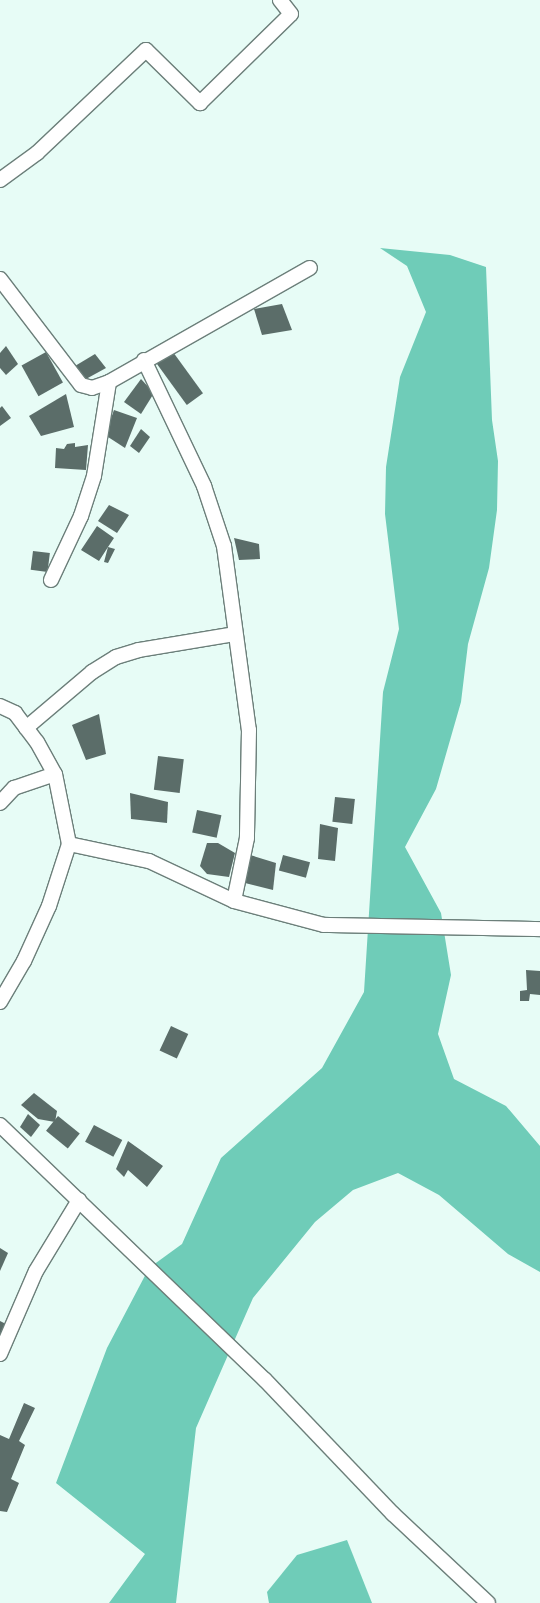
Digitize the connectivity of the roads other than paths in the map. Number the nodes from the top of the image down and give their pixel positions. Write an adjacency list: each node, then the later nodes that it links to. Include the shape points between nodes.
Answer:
1 (280, 0): 2 (street, via 291,14 200,103 146,50 37,153)
2 (0, 180)
3 (310, 268): 5 (street)
4 (0, 280): 6 (street, via 81,385 92,388)
5 (144, 360): 6 (street); 8 (street, via 204,486 213,512 224,546)
6 (108, 382): 7 (street, via 94,476 81,516)
7 (51, 580)
8 (235, 634): 10 (street, via 139,650 116,657 92,672); 14 (street, via 248,730 247,838)
9 (0, 706): 10 (street, via 15,713)
10 (26, 728): 11 (street)
11 (55, 774): 12 (street, via 14,788); 13 (street)
12 (0, 803)
13 (69, 844): 14 (street, via 150,861); 16 (street, via 48,906 24,961)
14 (234, 901): 15 (street, via 324,925)
15 (540, 928)
16 (0, 1002)
17 (0, 1125): 18 (street)
18 (79, 1200): 19 (street, via 36,1271); 20 (street, via 265,1380 393,1514)
19 (0, 1354)
20 (488, 1603)

